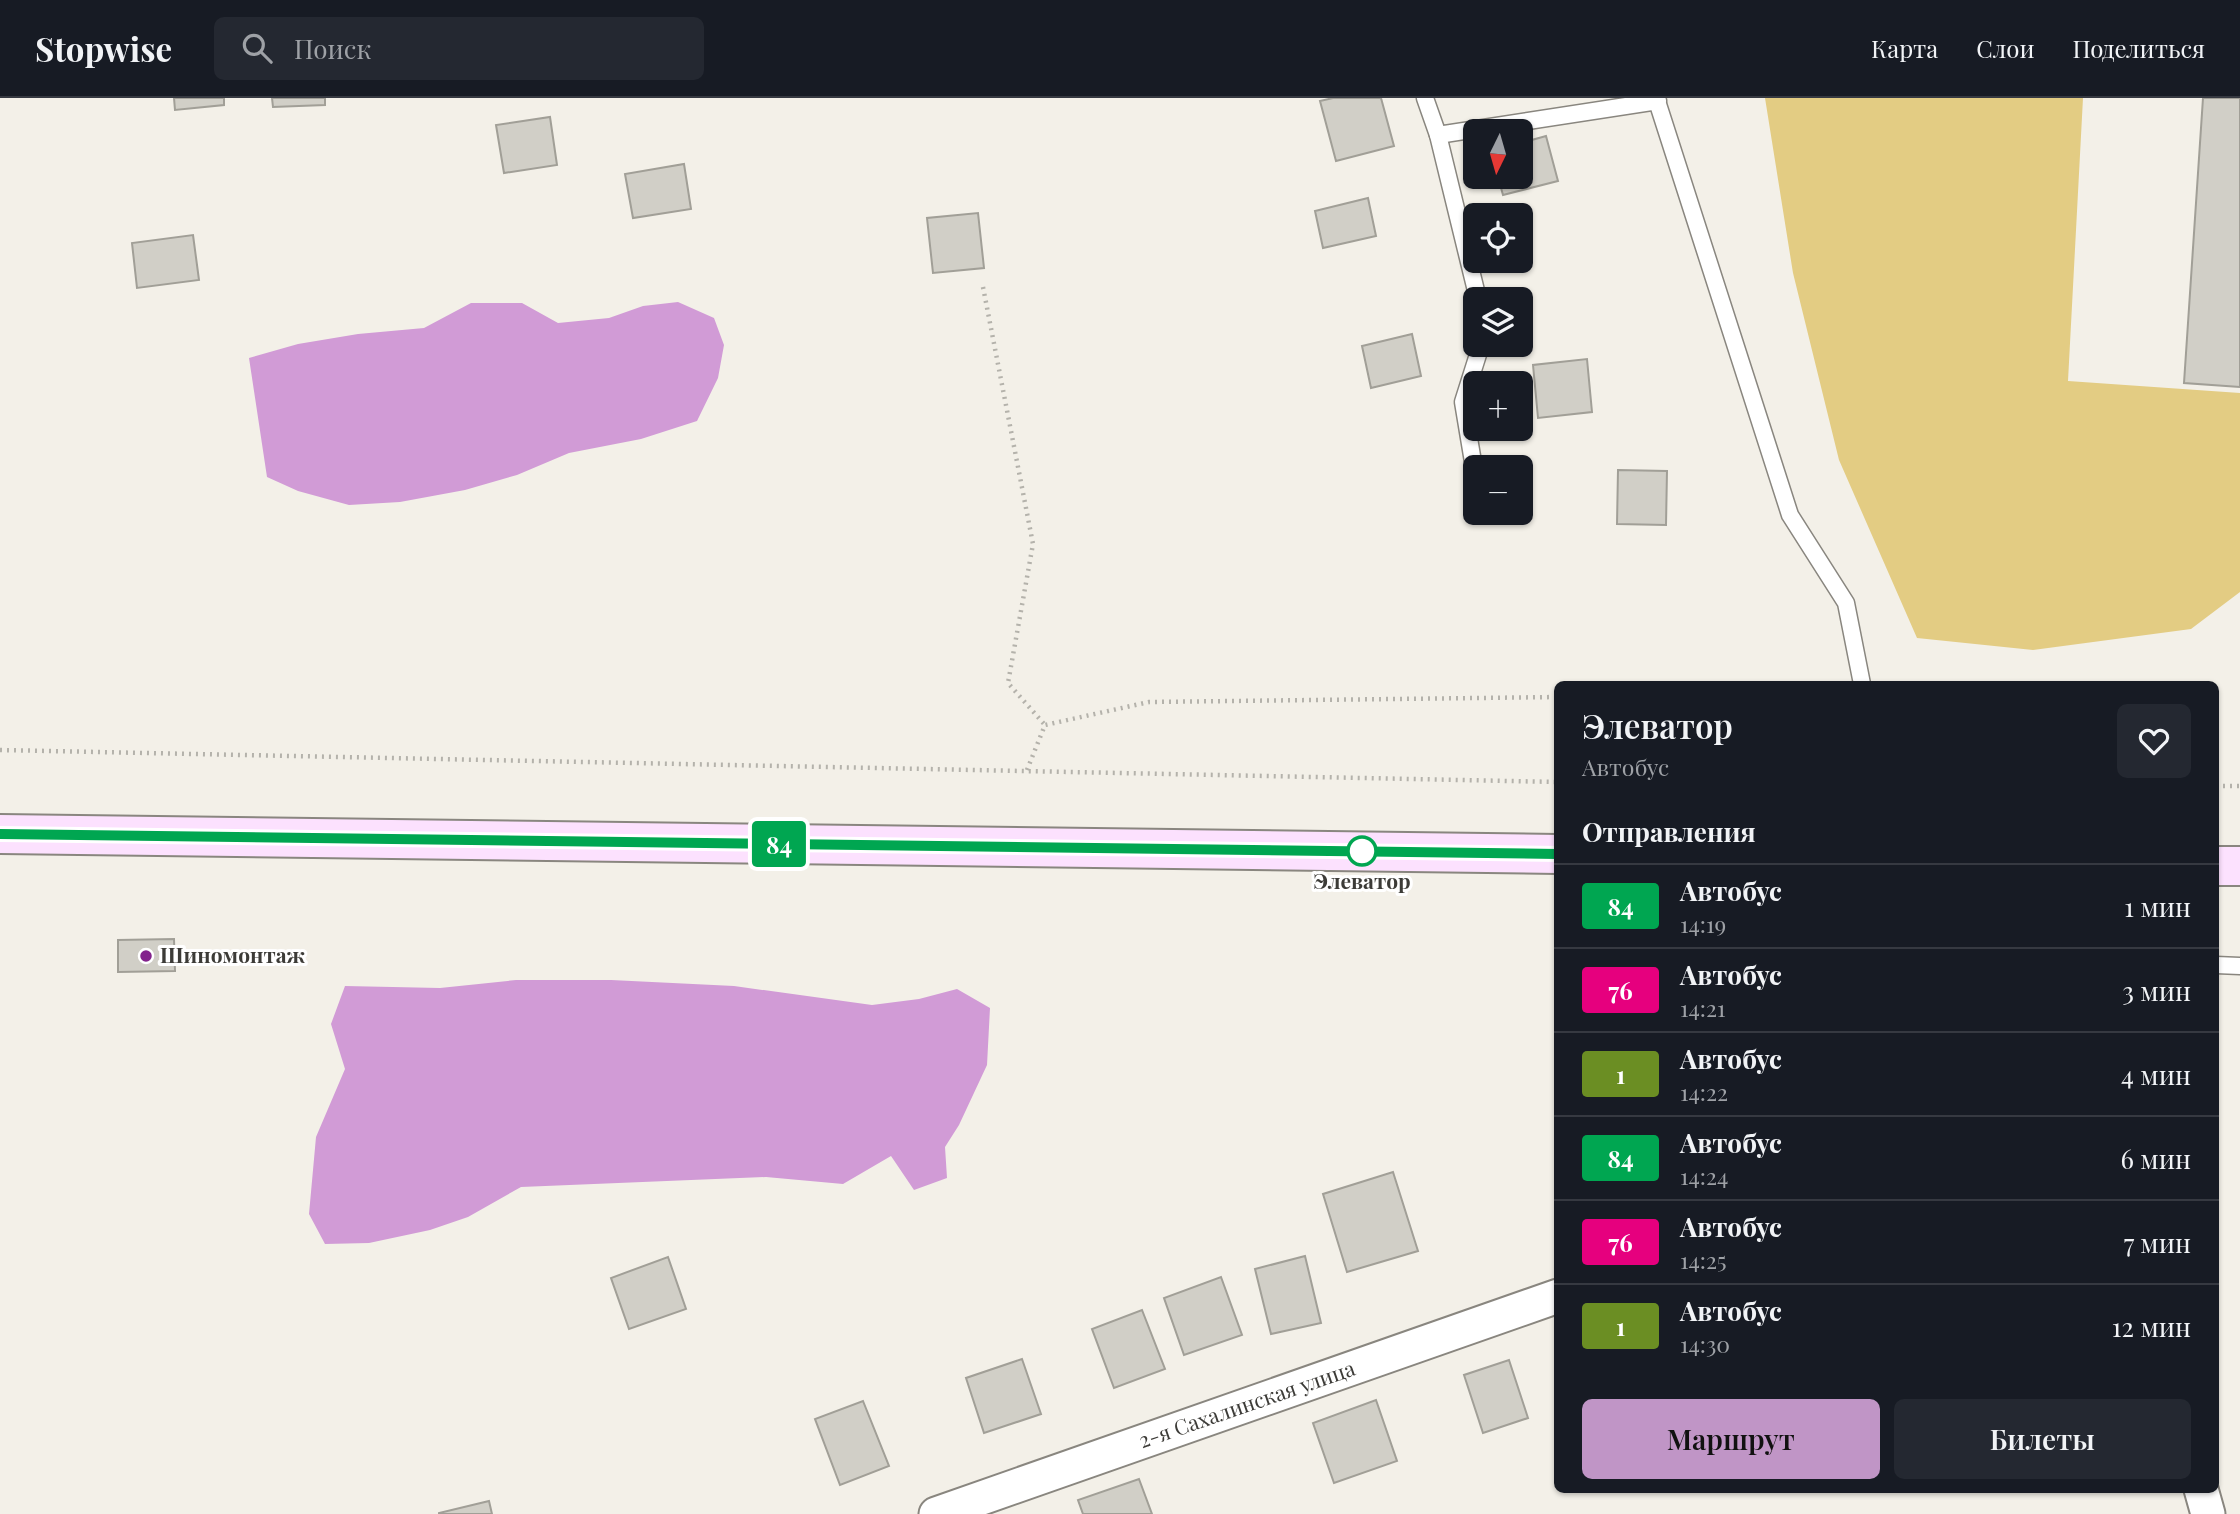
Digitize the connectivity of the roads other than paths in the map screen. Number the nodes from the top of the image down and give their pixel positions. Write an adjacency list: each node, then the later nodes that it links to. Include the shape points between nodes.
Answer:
1 (1425, 98): 3 (lane)
2 (1657, 99): 3 (lane); 7 (lane, via 1790,515 1846,603)
3 (1438, 135): 4 (lane)
4 (1475, 287)
5 (1476, 357): 6 (lane, via 1463,402)
6 (1472, 455)
7 (1861, 681)
8 (0, 834): 9 (main road)
9 (1554, 854)
10 (2219, 866): 11 (main road)
11 (2240, 866)
12 (2219, 965): 13 (lane)
13 (2240, 966)
14 (1554, 1297): 16 (street, 2-я Сахалинская улица)
15 (2202, 1493): 17 (street)
16 (936, 1514)
17 (2208, 1514)

